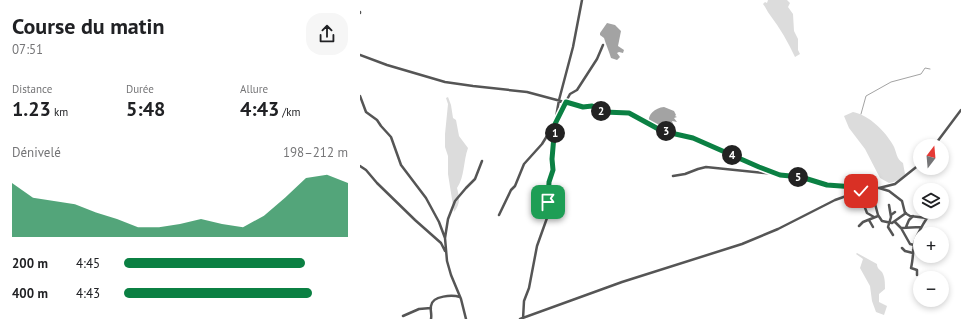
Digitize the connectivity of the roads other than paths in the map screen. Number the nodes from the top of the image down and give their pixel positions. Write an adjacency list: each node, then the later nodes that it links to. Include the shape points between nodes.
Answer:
1 (582, 0): 5 (street)
2 (603, 45): 6 (street, via 597,60)
3 (360, 55): 5 (street, via 445,82 527,92)
4 (360, 96): 40 (street, via 366,112 377,120 391,137 401,165 431,207)
5 (559, 100): 6 (street); 8 (street)
6 (566, 102): 8 (street); 15 (street, via 583,107 592,106 604,112 629,113 662,131 693,138)
7 (961, 110): 11 (street)
8 (556, 122): 9 (street); 23 (street, via 542,144 524,164)
9 (555, 132): 10 (street); 51 (street, via 547,218 537,246)
10 (558, 133)
11 (939, 139)
12 (482, 161): 40 (street, via 475,179 455,201 448,219)
13 (360, 166): 44 (street, via 441,243)
14 (913, 169): 18 (street, via 894,184)
15 (780, 175): 16 (street, via 706,167); 17 (street, via 801,177 827,185)
16 (673, 176)
17 (869, 188): 18 (street); 25 (street); 51 (street, via 835,200 742,244 622,282)
18 (878, 188): 22 (street, via 889,191 902,201)
19 (862, 200): 27 (street, via 867,213)
20 (889, 205): 24 (street)
21 (896, 212): 24 (street)
22 (906, 213): 26 (street); 31 (street)
23 (499, 215)
24 (891, 215): 32 (street)
25 (878, 216): 27 (street); 32 (street, via 882,221)
26 (913, 216)
27 (874, 217): 30 (street)
28 (913, 217): 35 (street)
29 (926, 219): 37 (street)
30 (869, 220): 33 (street); 34 (street)
31 (895, 222): 32 (street); 38 (street)
32 (889, 223): 39 (street, via 888,228)
33 (859, 226)
34 (873, 227)
35 (906, 227): 36 (street); 38 (street)
36 (913, 227)
37 (921, 227)
38 (901, 228): 41 (street)
39 (893, 235)
40 (445, 238): 44 (street)
41 (910, 244): 42 (street); 43 (street, via 902,248 905,251)
42 (913, 245)
43 (913, 251): 45 (street, via 911,268)
44 (446, 253): 46 (street, via 451,276)
45 (917, 271)
46 (460, 297): 47 (street, via 438,298 432,303); 50 (street)
47 (431, 308): 48 (street, via 419,309); 49 (street)
48 (403, 316)
49 (431, 319)
50 (466, 319)
51 (522, 319)

